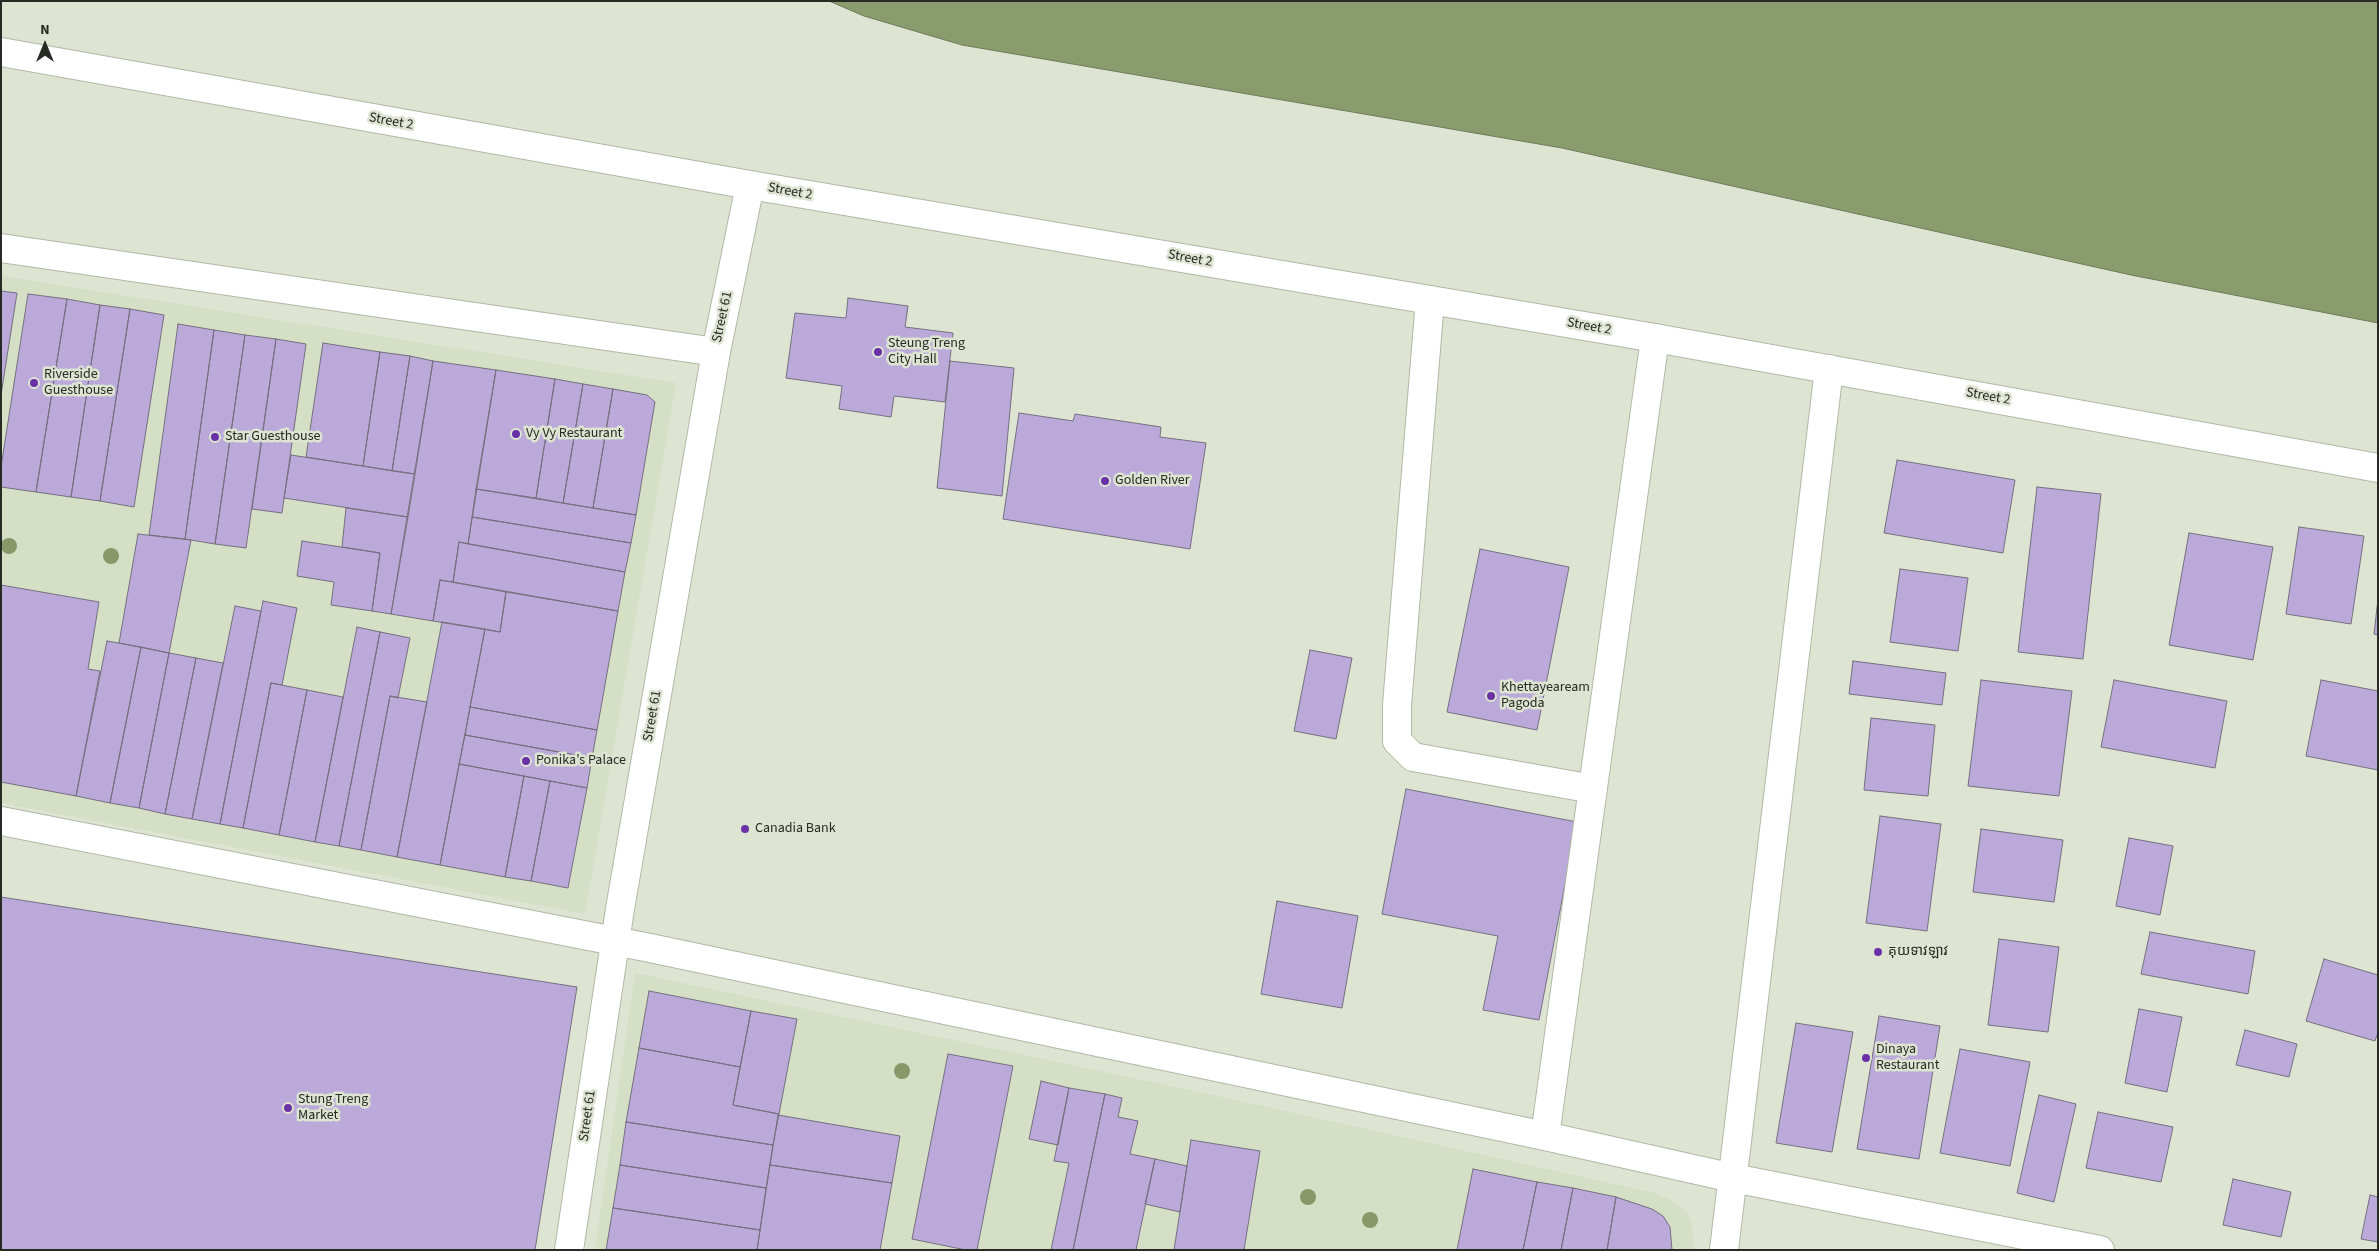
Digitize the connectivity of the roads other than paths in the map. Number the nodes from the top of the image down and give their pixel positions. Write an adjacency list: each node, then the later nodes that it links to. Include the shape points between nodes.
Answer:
1 (1, 52): 2 (street, Street 2)
2 (750, 185): 4 (street, Street 2); 6 (street, Street 61)
3 (1, 248): 6 (street)
4 (1430, 300): 5 (street, Street 2); 9 (street, via 1397,705 1397,742 1412,757)
5 (1655, 338): 7 (street, Street 2); 9 (street)
6 (716, 352): 11 (street, Street 61)
7 (1829, 369): 8 (street, Street 2); 13 (street)
8 (2378, 468)
9 (1593, 789): 12 (street)
10 (1, 821): 11 (street)
11 (614, 941): 12 (street); 14 (street, Street 61)
12 (1545, 1136): 13 (street)
13 (1733, 1178): 15 (street); 16 (street)
14 (569, 1250)
15 (1724, 1250)
16 (2100, 1250)

